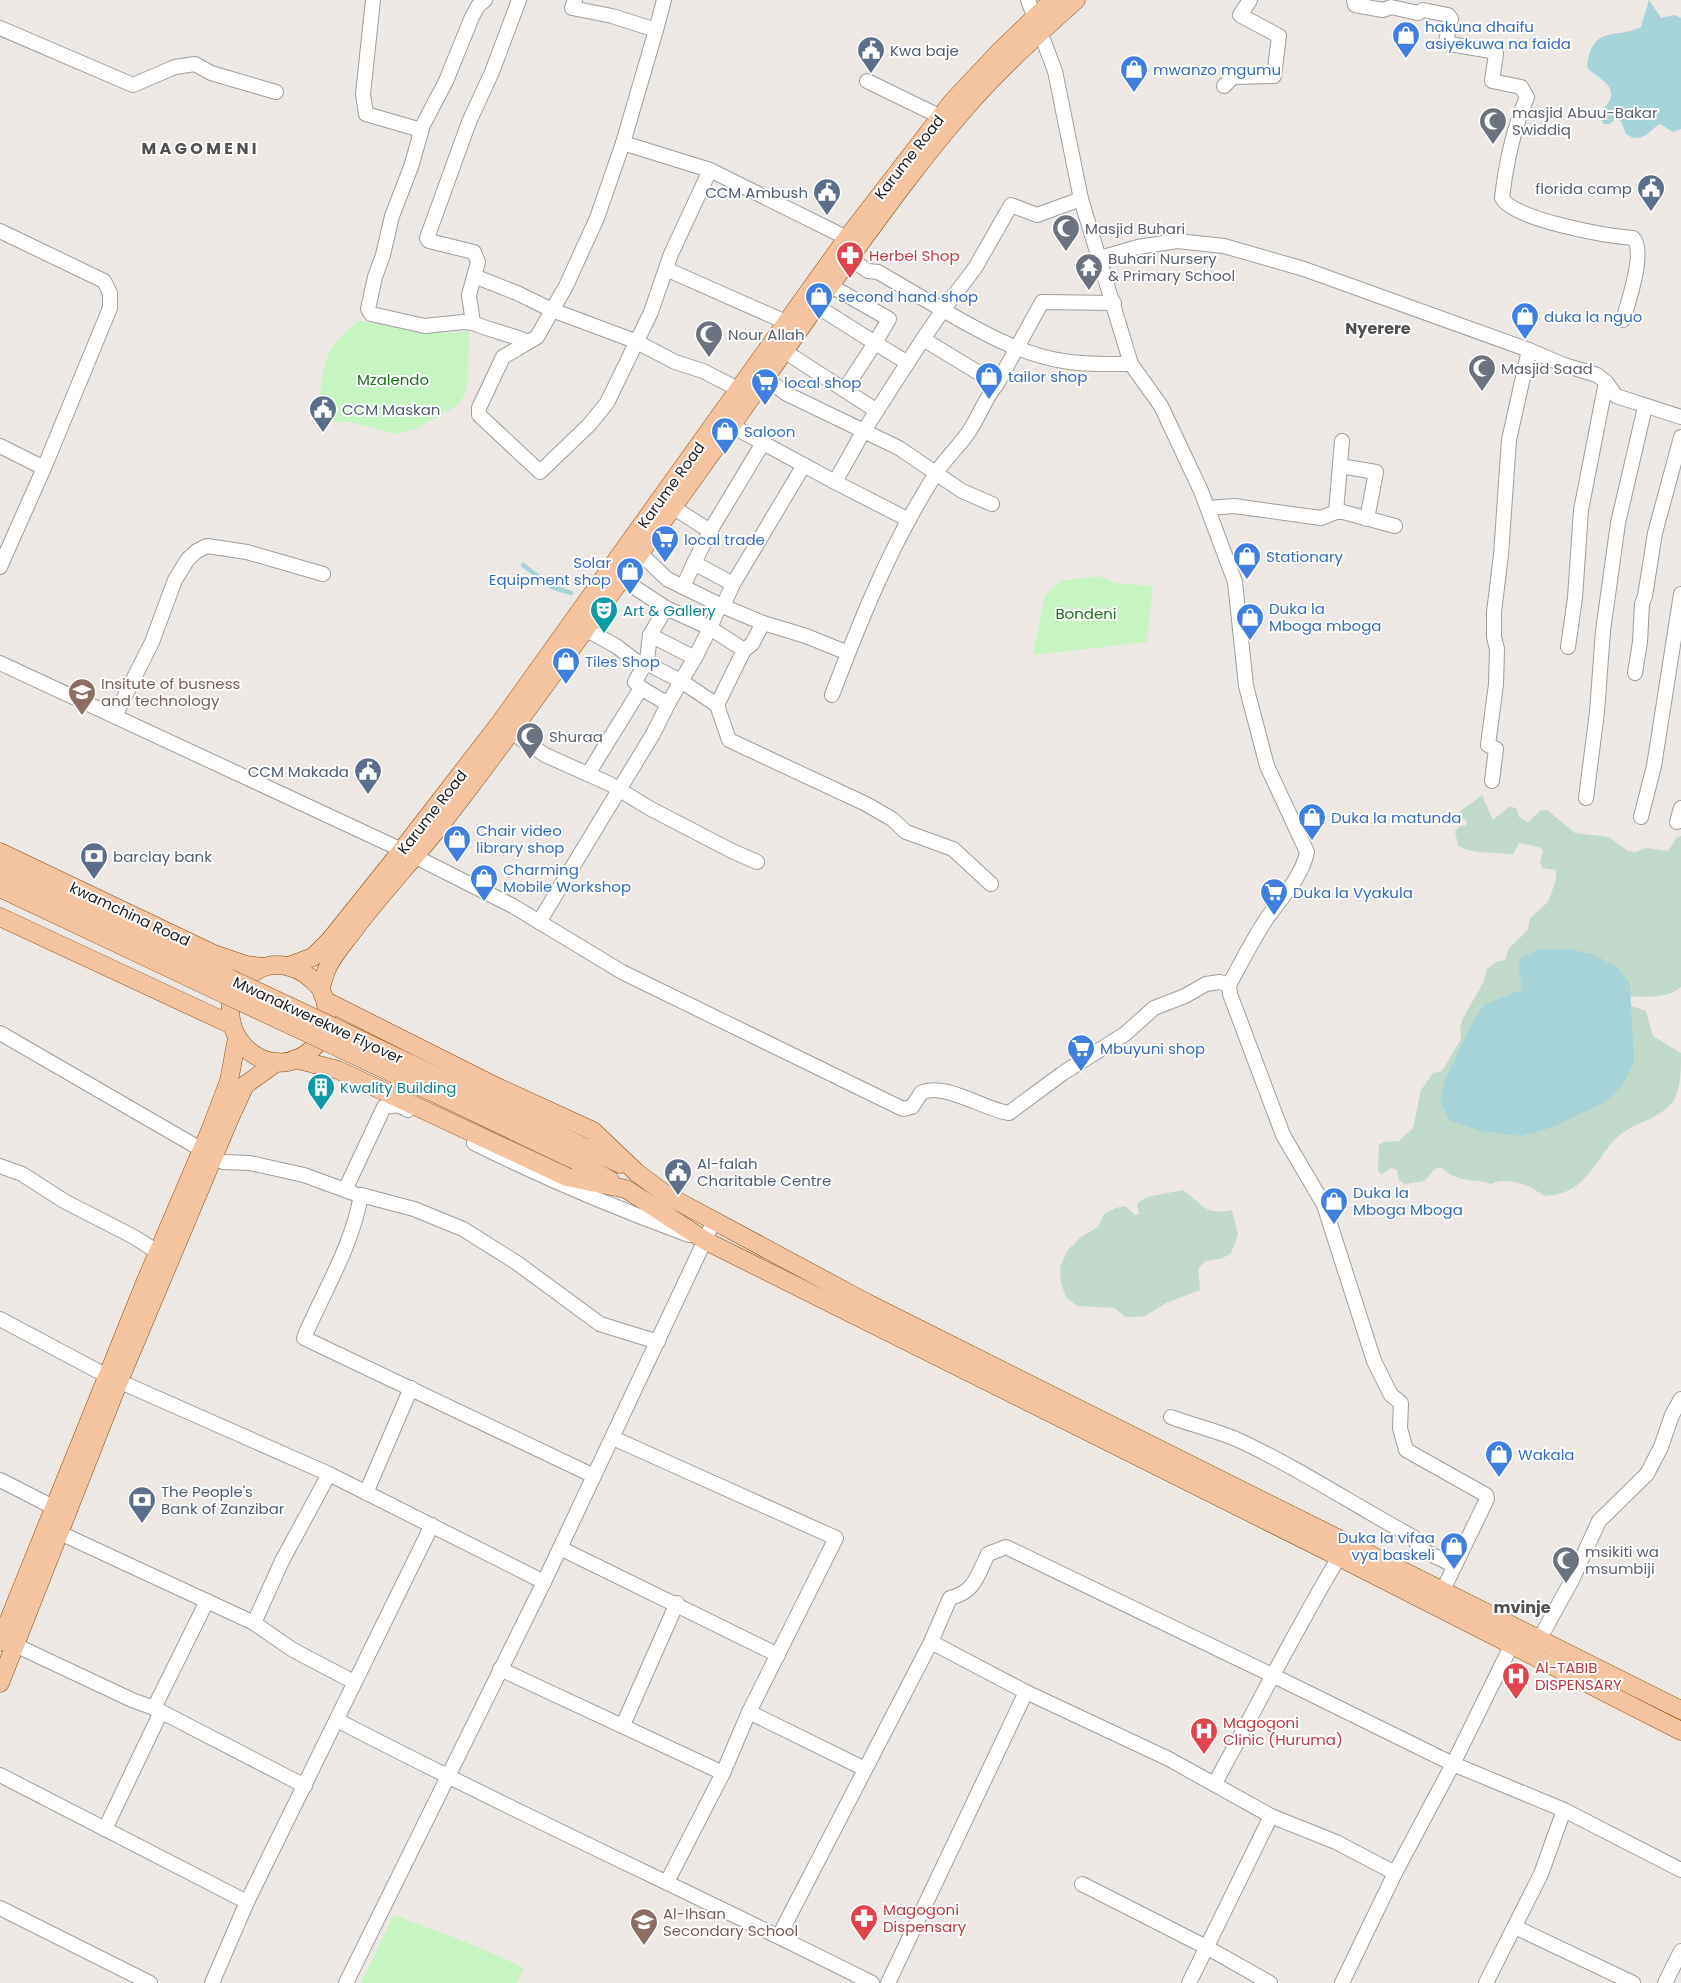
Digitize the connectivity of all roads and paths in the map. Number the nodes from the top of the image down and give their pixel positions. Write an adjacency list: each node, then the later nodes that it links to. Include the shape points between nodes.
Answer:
1 (373, 0): 18 (street, via 363,94 366,114)
2 (485, 0): 18 (street, via 472,17 446,81)
3 (519, 0): 27 (street, via 469,122 427,238 474,252 478,262)
4 (575, 0): 13 (street, via 572,8)
5 (664, 0): 13 (street)
6 (1028, 0): 11 (street)
7 (1052, 0): 11 (main road, Karume Road)
8 (1076, 0): 11 (main road)
9 (1250, 0): 15 (street, via 1240,15 1280,36 1274,76 1233,77)
10 (1354, 0): 33 (street, via 1355,5 1383,10 1391,7 1418,13 1423,10 1448,14 1451,19 1446,40 1450,44 1496,54 1492,81 1521,87 1526,97 1512,136 1502,198 1511,208 1565,226 1636,241 1635,276)
11 (1038, 24): 17 (main road, Karume Road, via 1000,50); 21 (street, via 1055,71); 24 (main road, via 962,111)
12 (0, 28): 16 (street, via 133,85 176,67 195,64 211,73)
13 (656, 30): 19 (street)
14 (867, 81): 17 (street)
15 (1224, 86)
16 (276, 92)
17 (941, 117): 23 (main road, Karume Road)
18 (421, 130): 35 (street, via 392,216 368,309 371,314 425,326)
19 (623, 143): 20 (street); 31 (street, via 597,218)
20 (710, 170): 23 (street); 26 (street)
21 (1081, 200): 25 (street); 32 (street, via 1037,215 1011,204 975,268)
22 (0, 231): 61 (street, via 104,281 110,293 110,308)
23 (847, 238): 34 (main road, Karume Road)
24 (850, 258): 28 (main road); 32 (street, via 868,271 878,272)
25 (1100, 258): 29 (street); 41 (street, via 1138,247 1177,241 1224,246 1304,269)
26 (666, 269): 34 (street); 37 (street, via 651,312)
27 (474, 276): 31 (street); 35 (street, via 469,294)
28 (831, 286): 30 (main road); 39 (street, via 889,319)
29 (1114, 303): 40 (street, via 1042,302); 44 (street)
30 (815, 305): 39 (street); 42 (main road)
31 (552, 310): 37 (street); 38 (street, via 536,337)
32 (944, 310): 36 (street); 40 (street)
33 (1623, 320)
34 (788, 322): 49 (main road, Karume Road)
35 (473, 323): 38 (street)
36 (923, 339): 43 (street); 47 (street)
37 (635, 341): 38 (street, via 606,403 589,425 540,472 478,411 503,357); 49 (street)
38 (528, 342)
39 (875, 343): 43 (street); 48 (street)
40 (1017, 348): 44 (street, via 1061,361); 47 (street)
41 (1529, 350): 46 (street, via 1592,373); 101 (street, via 1509,440 1494,612 1496,684 1488,744 1496,749)
42 (784, 351): 45 (main road); 48 (street)
43 (908, 363): 51 (street)
44 (1132, 364): 66 (street, via 1161,406)
45 (765, 378): 53 (main road); 54 (street, via 787,394)
46 (1606, 382): 50 (street, via 1616,396); 86 (street, via 1581,510)
47 (997, 384): 62 (street, via 970,431)
48 (845, 389): 51 (street)
49 (740, 390): 64 (main road, Karume Road)
50 (1645, 407): 52 (street); 103 (street, via 1618,523)
51 (877, 411): 54 (street)
52 (1681, 417)
53 (733, 423): 57 (street); 64 (main road)
54 (863, 432): 62 (street, via 899,448); 63 (street)
55 (1681, 437): 92 (street, via 1655,533 1642,604)
56 (1342, 441): 60 (street)
57 (763, 443): 59 (street); 71 (street)
58 (0, 446): 61 (street)
59 (804, 465): 63 (street); 77 (street)
60 (1340, 466): 67 (street); 68 (street, via 1376,472)
61 (44, 468): 74 (street)
62 (935, 474): 65 (street); 69 (street)
63 (834, 482): 69 (street)
64 (667, 503): 71 (street); 72 (main road); 99 (main road, Karume Road)
65 (992, 504)
66 (1208, 508): 67 (street, via 1234,506 1322,518); 115 (street, via 1235,582 1246,686 1267,766 1307,852 1304,865 1267,918)
67 (1336, 512): 68 (street)
68 (1367, 519): 70 (street)
69 (910, 520): 88 (street, via 876,582)
70 (1395, 526)
71 (710, 531): 73 (street)
72 (640, 553): 76 (main road); 78 (street, via 667,579)
73 (694, 563): 77 (street); 78 (street)
74 (0, 567)
75 (323, 574): 98 (street, via 247,552 207,546 197,550 175,580 152,642)
76 (622, 579): 81 (street); 84 (main road)
77 (733, 584): 80 (street)
78 (683, 587): 80 (street)
79 (1681, 594): 104 (street, via 1654,766)
80 (722, 606): 82 (street); 83 (street)
81 (666, 608): 83 (street); 85 (street)
82 (763, 623): 87 (street, via 752,644); 88 (street)
83 (710, 628): 87 (street); 89 (street)
84 (586, 629): 91 (street); 99 (main road)
85 (650, 635): 89 (street); 91 (street)
86 (1568, 647)
87 (744, 650): 97 (street)
88 (848, 653): 95 (street)
89 (695, 658): 93 (street)
90 (0, 663): 98 (street)
91 (645, 665): 93 (street); 94 (street, via 635,682)
92 (1635, 673)
93 (681, 681): 96 (street); 97 (street)
94 (641, 688): 96 (street); 100 (street)
95 (832, 695)
96 (668, 704): 102 (street)
97 (717, 705): 109 (street, via 729,740 866,804 892,819 906,832 953,849)
98 (115, 716): 106 (street)
99 (506, 728): 100 (street, via 545,755); 106 (main road, Karume Road)
100 (588, 774): 102 (street)
101 (1492, 780)
102 (620, 790): 107 (street); 112 (street)
103 (1586, 798)
104 (1640, 817)
105 (0, 852): 114 (main road, kwamchina Road, via 214,954)
106 (408, 854): 112 (street); 113 (main road, Karume Road, via 313,957); 117 (main road, via 338,951 327,970)
107 (757, 862)
108 (0, 869): 116 (main road, Mwanakwerekwe Flyover)
109 (991, 884)
110 (0, 888): 116 (main road, Mwanakwerekwe Flyover)
111 (0, 917): 118 (main road)
112 (540, 922): 115 (street, via 622,972 907,1110 920,1093 933,1090 962,1096 1008,1113 1062,1073 1125,1034 1154,1008 1206,984 1220,982)
113 (289, 966): 114 (main road); 117 (main road, via 302,970 313,979)
114 (263, 967): 118 (main road, via 240,984 232,1003)
115 (1229, 985): 148 (street, via 1283,1135 1324,1205 1374,1361 1391,1395 1401,1403 1400,1428 1406,1450 1486,1495 1487,1503)
116 (227, 986): 120 (main road, Mwanakwerekwe Flyover, bridge)
117 (323, 995): 121 (main road, via 327,1019 322,1036 311,1050); 125 (main road, via 495,1086 593,1131)
118 (234, 1031): 122 (main road, via 254,1055); 123 (main road, via 229,1080 210,1131)
119 (0, 1033): 123 (street)
120 (337, 1038): 125 (main road, Mwanakwerekwe Flyover); 126 (main road, Mwanakwerekwe Flyover)
121 (295, 1059): 122 (main road); 126 (main road, via 338,1070 568,1177)
122 (277, 1062): 123 (main road, via 245,1085)
123 (206, 1153): 127 (street, via 223,1162 250,1163 304,1175); 131 (main road)
124 (0, 1166): 131 (street, via 22,1174)
125 (636, 1172): 129 (main road, via 668,1196)
126 (626, 1189): 130 (main road, Mwanakwerekwe Flyover)
127 (345, 1190): 128 (street); 130 (street, via 384,1107 398,1105 541,1176 632,1215)
128 (361, 1195): 133 (street, via 414,1209 463,1229 517,1263 600,1324); 135 (street, via 340,1264 304,1338)
129 (714, 1221): 130 (street); 150 (main road, via 967,1354)
130 (706, 1241): 133 (street); 147 (main road, Mwanakwerekwe Flyover)
131 (163, 1256): 134 (main road)
132 (0, 1318): 134 (street)
133 (658, 1342): 138 (street)
134 (113, 1378): 139 (street); 143 (main road); 145 (main road)
135 (411, 1388): 140 (street); 142 (street)
136 (1681, 1399): 155 (street, via 1647,1474 1599,1521)
137 (1170, 1417): 148 (street, via 1204,1426 1285,1464 1413,1536 1420,1549)
138 (613, 1438): 140 (street); 159 (street, via 836,1538)
139 (329, 1474): 142 (street); 153 (street, via 282,1561)
140 (594, 1476): 146 (street)
141 (0, 1480): 143 (street)
142 (366, 1492): 144 (street)
143 (55, 1508): 157 (main road)
144 (432, 1525): 149 (street); 162 (street)
145 (60, 1533): 151 (street); 157 (main road)
146 (560, 1548): 149 (street); 152 (street)
147 (1339, 1557): 158 (main road, Mwanakwerekwe Flyover); 161 (street, via 1298,1626)
148 (1454, 1566): 150 (street)
149 (544, 1582): 160 (street)
150 (1443, 1590): 154 (main road)
151 (208, 1601): 153 (street); 165 (street)
152 (677, 1603): 159 (street); 169 (street)
153 (254, 1622): 162 (street, via 293,1650)
154 (1520, 1628): 155 (main road); 158 (street)
155 (1540, 1638): 166 (main road)
156 (931, 1642): 161 (street, via 950,1598 963,1595 971,1588 988,1554 1006,1547); 164 (street); 172 (street)
157 (8, 1644): 163 (main road); 165 (street)
158 (1512, 1646): 170 (main road, Mwanakwerekwe Flyover); 171 (street)
159 (778, 1655): 167 (street)
160 (500, 1669): 169 (street); 175 (street)
161 (1274, 1676): 171 (street); 176 (street)
162 (354, 1682): 168 (street)
163 (0, 1683)
164 (1026, 1692): 176 (street); 196 (street)
165 (158, 1710): 177 (street); 180 (street)
166 (1681, 1710)
167 (749, 1712): 172 (street); 173 (street)
168 (337, 1720): 175 (street); 177 (street)
169 (623, 1725): 173 (street)
170 (1681, 1731)
171 (1453, 1764): 178 (street); 182 (street)
172 (865, 1769): 188 (street)
173 (724, 1773): 183 (street)
174 (0, 1774): 180 (street)
175 (448, 1778): 183 (street); 194 (street)
176 (1215, 1783): 179 (street)
177 (305, 1786): 185 (street)
178 (1564, 1810): 181 (street); 187 (street, via 1541,1874)
179 (1271, 1816): 182 (street, via 1336,1842); 189 (street)
180 (105, 1829): 185 (street)
181 (1681, 1870)
182 (1395, 1873): 199 (street)
183 (667, 1882): 188 (street)
184 (1082, 1884): 189 (street)
185 (247, 1902): 193 (street)
186 (0, 1908): 191 (street)
187 (1514, 1927): 200 (street); 201 (street)
188 (779, 1936): 195 (street)
189 (1208, 1948): 197 (street); 198 (street)
190 (1681, 1951): 202 (street)
191 (131, 1979): 192 (street)
192 (150, 1983)
193 (212, 1983)
194 (346, 1983)
195 (872, 1983)
196 (888, 1983)
197 (1189, 1983)
198 (1270, 1983)
199 (1342, 1983)
200 (1486, 1983)
201 (1633, 1983)
202 (1665, 1983)

